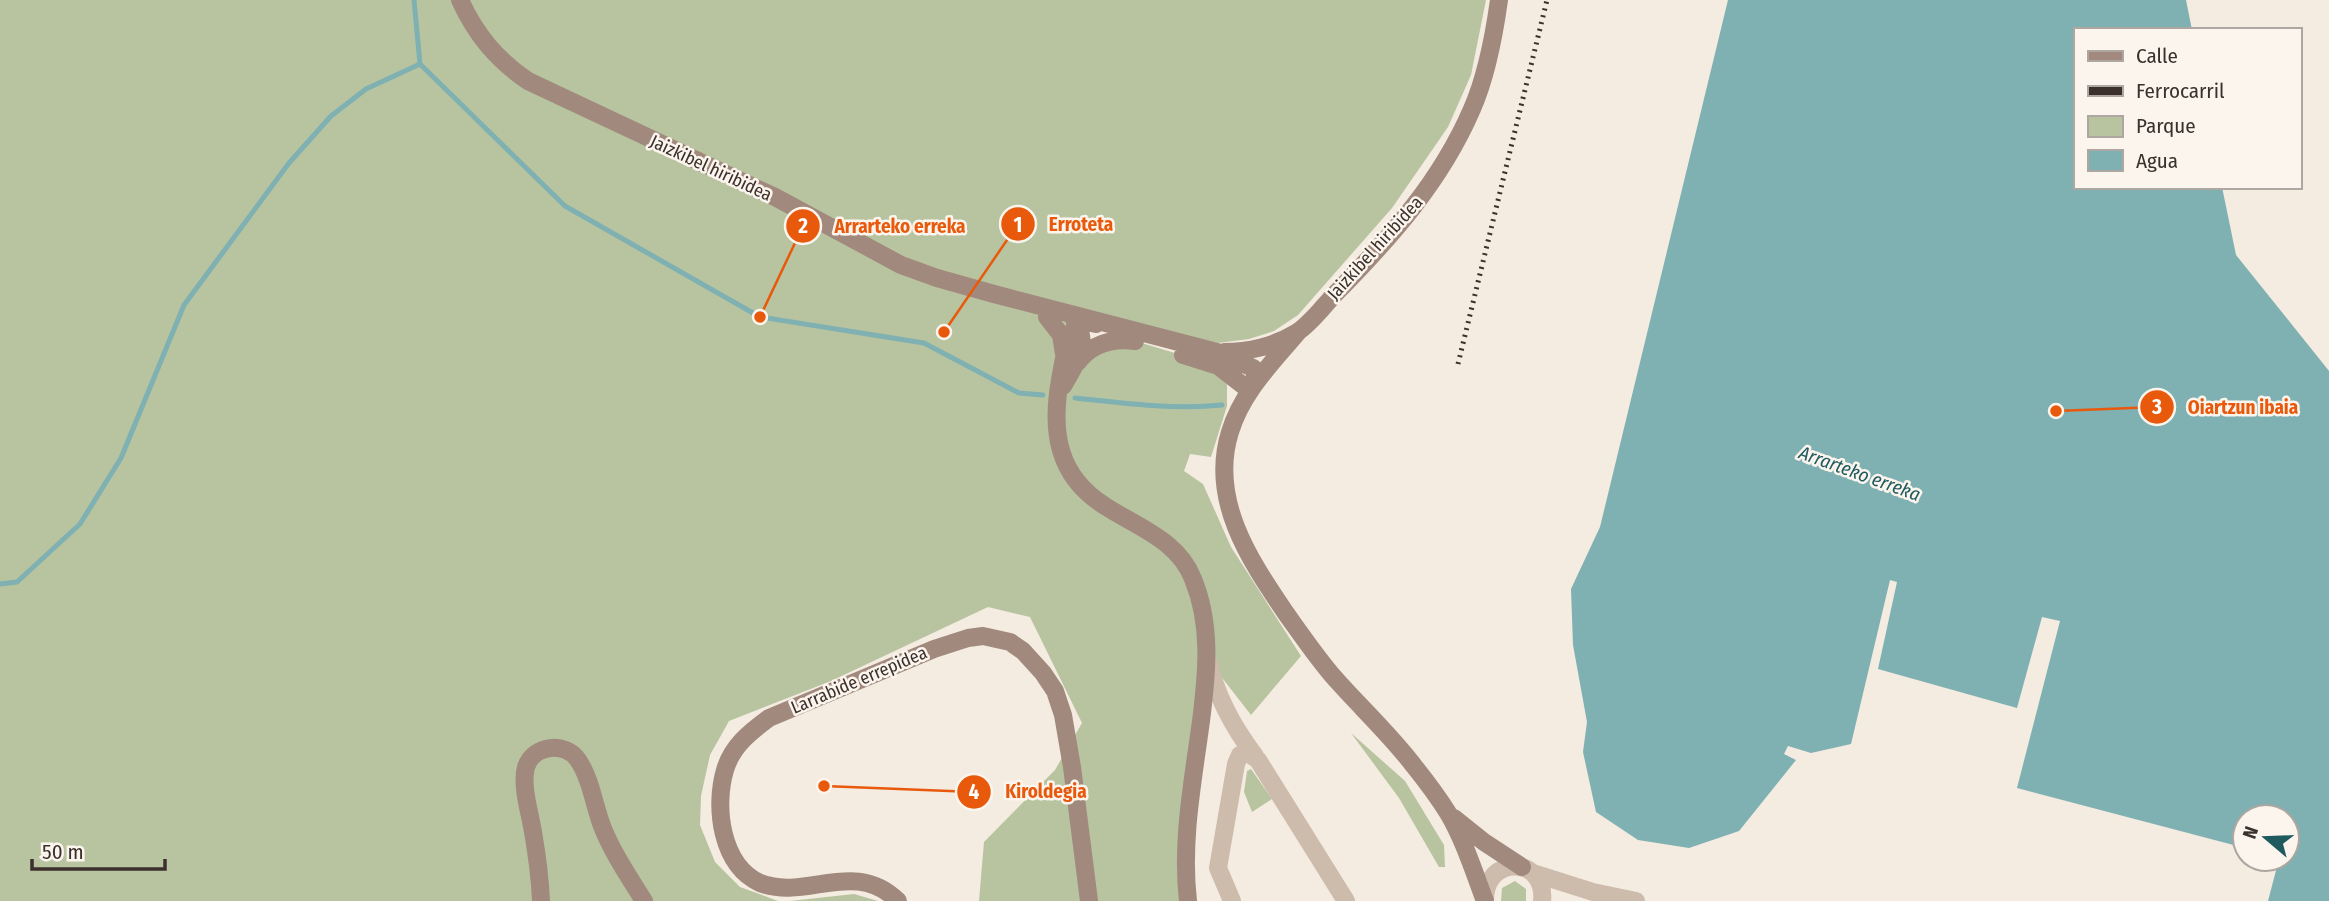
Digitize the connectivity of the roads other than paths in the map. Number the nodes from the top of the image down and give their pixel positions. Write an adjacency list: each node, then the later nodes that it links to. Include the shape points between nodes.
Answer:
1 (460, 0): 3 (street, Jaizkibel hiribidea, via 487,46 536,86 775,197 901,265)
2 (1499, 0): 6 (street, Jaizkibel hiribidea, via 1483,79 1448,157 1398,228)
3 (994, 294): 4 (street, Jaizkibel hiribidea); 5 (street, Jaizkibel hiribidea)
4 (1047, 317): 5 (street, Jaizkibel hiribidea); 9 (street, via 1061,335)
5 (1072, 319): 7 (street); 9 (street, via 1082,344 1079,359)
6 (1298, 332): 8 (street, Jaizkibel hiribidea, via 1258,348); 10 (street)
7 (1133, 335): 8 (street, Jaizkibel hiribidea); 9 (street, via 1100,344); 10 (street, via 1206,361)
8 (1217, 352): 10 (street, Jaizkibel hiribidea, via 1253,368 1256,379)
9 (1069, 362): 11 (street, via 1055,411 1063,459 1080,485 1103,506 1162,540 1179,556 1202,606)
10 (1251, 387): 13 (street, via 1229,433 1225,456 1226,495 1234,524 1266,584 1317,657 1412,763)
11 (1208, 660): 12 (street, via 1219,697); 20 (street, via 1185,847)
12 (1250, 755): 21 (street, via 1240,755 1236,764 1217,867); 22 (street)
13 (1448, 813): 14 (street); 23 (street)
14 (1527, 870): 15 (street); 23 (street, via 1512,866 1494,874); 24 (street, via 1543,889)
15 (1614, 897): 25 (street); 26 (street)
16 (541, 901): 17 (street, via 526,768 534,755 558,747 578,759 602,827)
17 (644, 901)
18 (898, 901): 19 (street, Larrabide errepidea, via 872,883 852,881 793,889 772,887 747,875 729,851 723,830 725,769 745,735 769,718 934,649 983,636 1010,642 1023,651 1055,691 1072,767)
19 (1089, 901)
20 (1188, 901)
21 (1232, 901)
22 (1346, 901)
23 (1485, 901)
24 (1542, 901)
25 (1572, 901)
26 (1636, 901)

